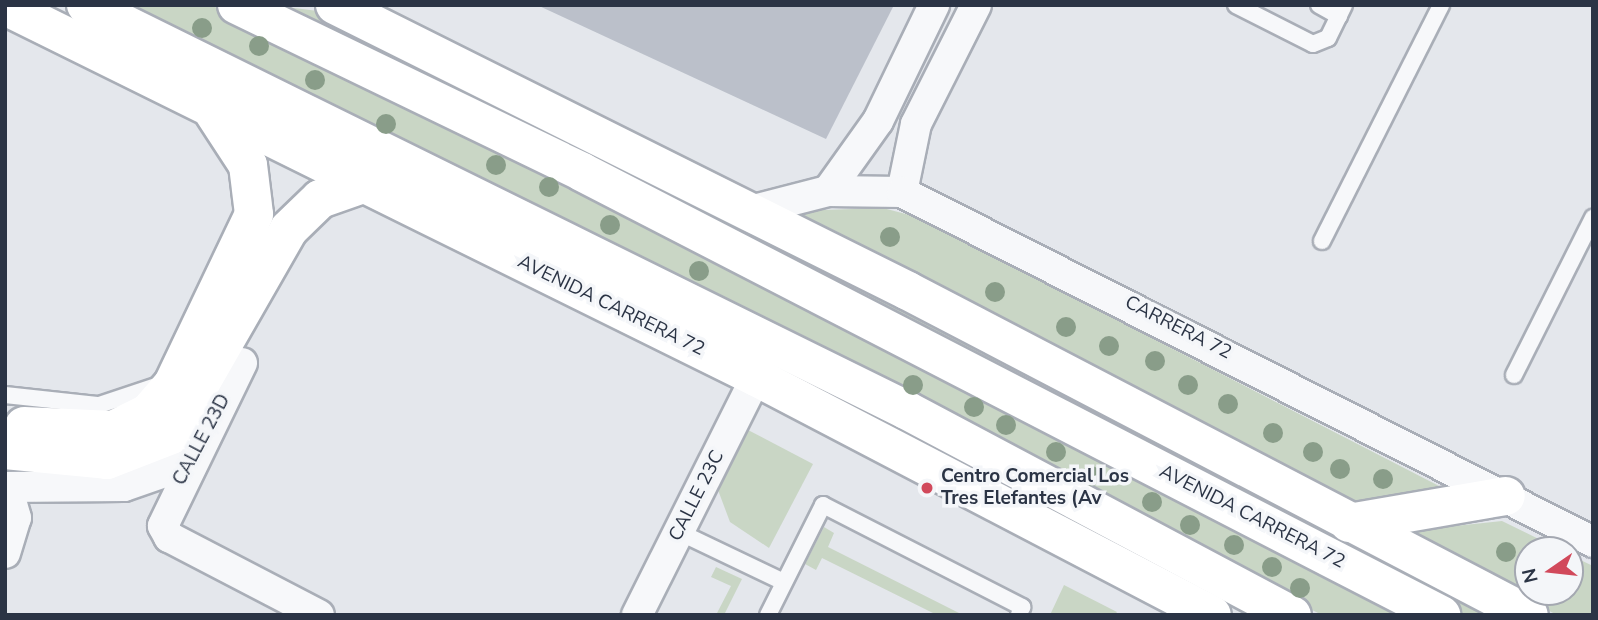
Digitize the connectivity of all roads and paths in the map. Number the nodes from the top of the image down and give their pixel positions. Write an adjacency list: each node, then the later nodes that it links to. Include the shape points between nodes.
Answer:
1 (86, 5): 40 (highway, AVENIDA CARRERA 72, via 893,404)
2 (237, 5): 11 (highway, AVENIDA CARRERA 72)
3 (334, 5): 11 (highway); 16 (highway, AVENIDA CARRERA 72)
4 (934, 5): 14 (street, via 878,121)
5 (976, 5): 15 (street, via 916,124)
6 (1236, 5): 10 (lane, via 1313,44 1328,38)
7 (1319, 5): 10 (lane)
8 (1441, 5): 18 (lane)
9 (5, 6): 12 (highway, AVENIDA CARRERA 72)
10 (1342, 11)
11 (386, 78): 24 (highway, AVENIDA CARRERA 72)
12 (213, 111): 13 (highway, AVENIDA CARRERA 72); 20 (highway, via 248,165 254,214)
13 (363, 184): 22 (highway, AVENIDA CARRERA 72); 28 (highway, via 320,199 289,229 171,435 107,460)
14 (828, 191): 15 (street, CARRERA 72); 16 (street, CARRERA 72)
15 (902, 192): 29 (street, CARRERA 72)
16 (746, 212): 23 (highway, AVENIDA CARRERA 72)
17 (1593, 218): 21 (lane)
18 (1322, 241)
19 (242, 363): 27 (street, CALLE 23D)
20 (184, 367): 25 (lane, via 152,388 99,405); 26 (highway, via 154,407 113,430 72,432)
21 (1514, 374)
22 (756, 377): 31 (street, CALLE 23C); 39 (highway, AVENIDA CARRERA 72)
23 (1079, 382): 24 (highway); 30 (highway, AVENIDA CARRERA 72)
24 (1008, 391): 41 (highway, AVENIDA CARRERA 72)
25 (5, 395)
26 (5, 424)
27 (190, 463): 28 (street, via 124,486); 35 (street, CALLE 23D, via 162,517 169,537)
28 (6, 475): 33 (street, via 16,518)
29 (1506, 496): 30 (highway); 32 (street, CARRERA 72)
30 (1349, 523): 42 (highway, AVENIDA CARRERA 72)
31 (679, 532): 34 (lane); 36 (street, CALLE 23C)
32 (1593, 542)
33 (5, 553)
34 (785, 582): 37 (lane); 38 (lane, via 823,505 1023,607)
35 (319, 615)
36 (637, 615)
37 (768, 615)
38 (1019, 615)
39 (1212, 615)
40 (1292, 615)
41 (1441, 615)
42 (1529, 615)

